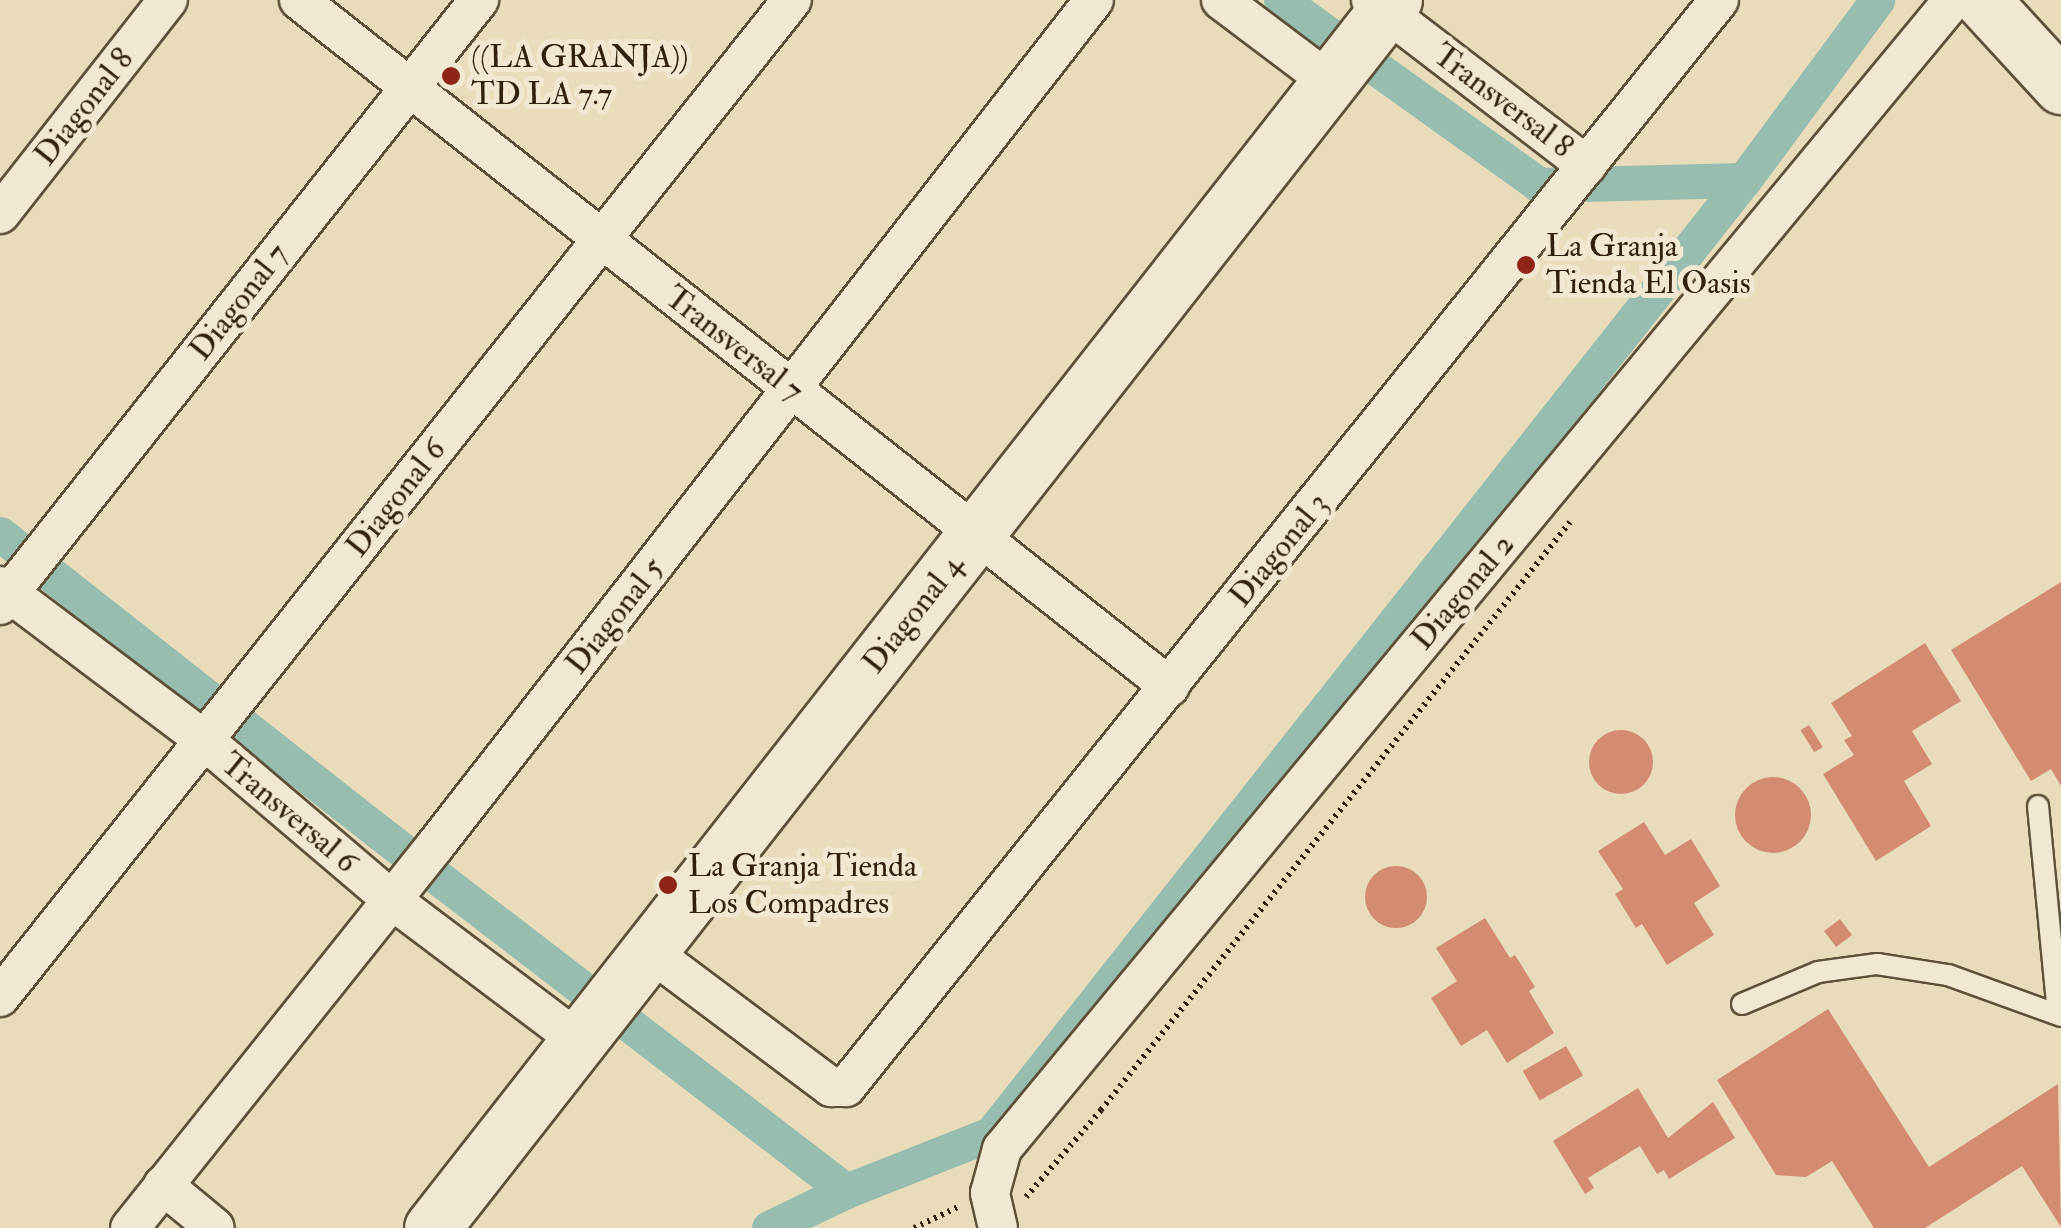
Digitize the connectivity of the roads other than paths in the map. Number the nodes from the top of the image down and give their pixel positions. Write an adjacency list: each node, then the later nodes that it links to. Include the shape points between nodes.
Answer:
1 (168, 0): 14 (street, Diagonal 8)
2 (299, 0): 12 (street, Transversal 7)
3 (479, 0): 12 (street, Diagonal 7)
4 (792, 0): 15 (street, Diagonal 6)
5 (1094, 0): 16 (street, Diagonal 5)
6 (1220, 0): 10 (street, Transversal 8)
7 (1719, 0): 13 (street, Diagonal 3)
8 (1954, 0): 29 (street, Diagonal 2, via 1002,1149)
9 (1982, 0): 11 (street)
10 (1365, 32): 13 (street, Transversal 8); 17 (street, Diagonal 4)
11 (2061, 86)
12 (408, 87): 15 (street, Transversal 7); 18 (street, Diagonal 7)
13 (1576, 179): 19 (street, Diagonal 3)
14 (0, 214)
15 (602, 240): 16 (street, Transversal 7); 20 (street, Diagonal 6)
16 (792, 389): 17 (street, Transversal 7); 22 (street, Diagonal 5)
17 (975, 534): 19 (street, Transversal 7); 23 (street, Diagonal 4)
18 (7, 591): 20 (street, Transversal 6)
19 (1170, 687): 23 (street, Diagonal 3, via 846,1087 832,1087)
20 (222, 717): 22 (street, Transversal 6); 24 (street, Diagonal 6)
21 (2038, 806): 26 (lane)
22 (397, 894): 27 (street, Transversal 6); 28 (street, Diagonal 5)
23 (648, 950): 27 (street, Diagonal 4)
24 (0, 997)
25 (1742, 1004): 26 (lane, via 1818,972 1877,964 1948,975)
26 (2060, 1015)
27 (595, 1019): 32 (street, Diagonal 4)
28 (163, 1185): 30 (street, Diagonal 5); 31 (street)
29 (1004, 1206)
30 (130, 1228)
31 (215, 1228)
32 (432, 1228)

